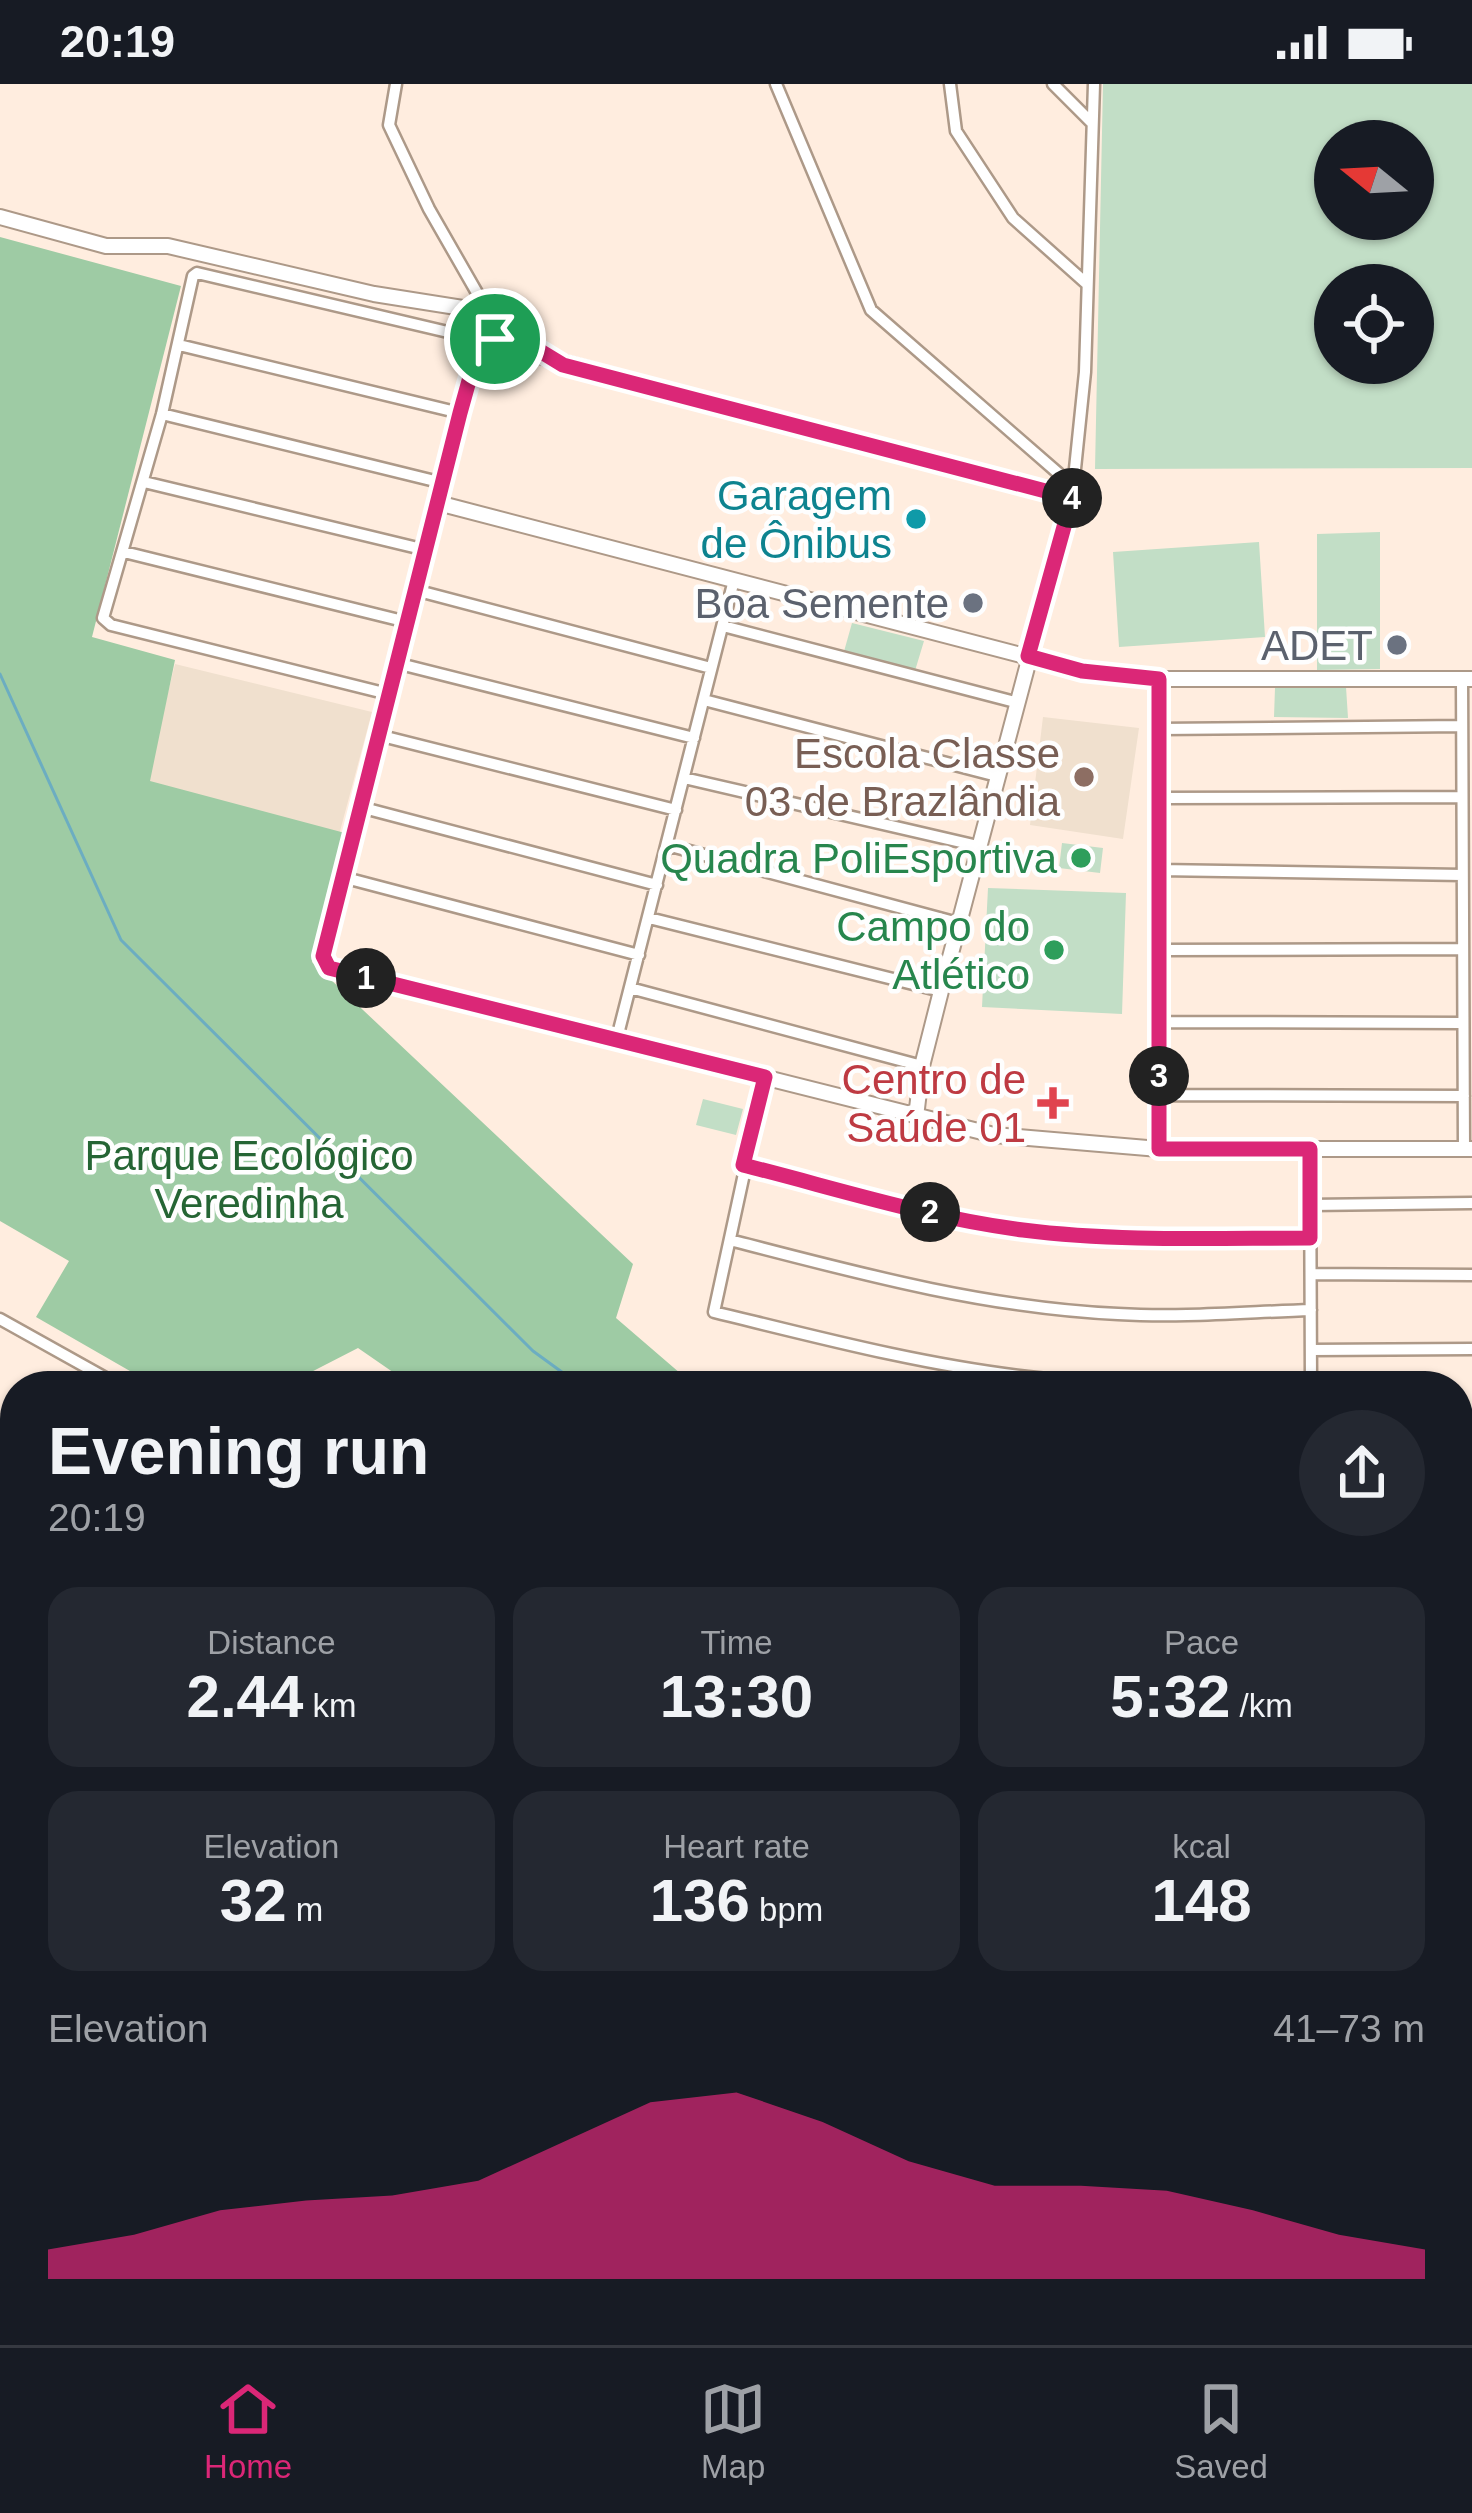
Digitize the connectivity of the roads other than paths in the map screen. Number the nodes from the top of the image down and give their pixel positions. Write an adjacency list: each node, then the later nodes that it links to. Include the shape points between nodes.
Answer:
1 (396, 84): 10 (street, via 388,125)
2 (776, 84): 19 (street, via 871,310 1073,486)
3 (950, 84): 8 (street, via 956,131 1013,218)
4 (1053, 84): 6 (street)
5 (1094, 84): 6 (street)
6 (1091, 122): 8 (street)
7 (0, 217): 9 (street, via 106,247 168,246)
8 (1087, 284): 19 (street)
9 (432, 301): 10 (street); 12 (street)
10 (484, 311): 11 (street); 12 (street)
11 (499, 326): 12 (street); 14 (street)
12 (475, 336): 13 (street, via 203,273 193,276); 14 (street); 15 (street)
13 (178, 345): 15 (street); 16 (street)
14 (563, 365): 19 (street)
15 (460, 413): 18 (street)
16 (162, 414): 17 (street); 18 (street)
17 (144, 482): 21 (street); 22 (street)
18 (443, 483): 20 (street)
19 (1072, 498): 27 (street)
20 (438, 503): 21 (street); 23 (street)
21 (426, 550): 24 (street)
22 (124, 552): 25 (street); 32 (street, via 106,623)
23 (734, 580): 26 (street); 27 (street)
24 (416, 590): 25 (street); 29 (street)
25 (407, 622): 28 (street)
26 (723, 626): 29 (street); 34 (street)
27 (1028, 656): 30 (street); 34 (street)
28 (396, 663): 32 (street); 38 (street)
29 (711, 668): 33 (street)
30 (1159, 679): 31 (street); 36 (street)
31 (1467, 679): 35 (street)
32 (388, 694): 37 (street)
33 (704, 700): 38 (street); 40 (street)
34 (1015, 702): 40 (street)
35 (1462, 726): 36 (street); 39 (street)
36 (1159, 729): 43 (street)
37 (379, 735): 44 (street); 45 (street)
38 (694, 738): 41 (street)
39 (1467, 757): 42 (street)
40 (998, 776): 48 (street)
41 (684, 778): 45 (street); 48 (street)
42 (1462, 797): 43 (street); 46 (street)
43 (1159, 798): 49 (street)
44 (360, 807): 51 (street); 52 (street)
45 (676, 810): 47 (street)
46 (1467, 835): 50 (street)
47 (667, 845): 52 (street); 55 (street)
48 (978, 846): 55 (street)
49 (1159, 870): 50 (street); 57 (street)
50 (1462, 875): 53 (street)
51 (342, 877): 58 (street); 64 (street, via 323,956 333,970)
52 (657, 885): 54 (street)
53 (1467, 905): 56 (street)
54 (649, 918): 58 (street); 61 (street)
55 (958, 923): 61 (street)
56 (1463, 949): 57 (street); 59 (street)
57 (1159, 950): 62 (street)
58 (639, 955): 60 (street)
59 (1468, 985): 63 (street)
60 (630, 988): 64 (street); 66 (street)
61 (940, 991): 66 (street)
62 (1159, 1022): 63 (street); 68 (street)
63 (1463, 1023): 65 (street)
64 (617, 1038): 67 (street)
65 (1468, 1055): 69 (street)
66 (922, 1066): 70 (street)
67 (765, 1077): 70 (street); 74 (street)
68 (1159, 1095): 69 (street); 71 (street)
69 (1464, 1096): 73 (street)
70 (916, 1117): 71 (street, via 994,1135)
71 (1159, 1149): 72 (street)
72 (1310, 1149): 73 (street); 76 (street)
73 (1468, 1149)
74 (743, 1165): 77 (street, via 1021,1230); 78 (street)
75 (1472, 1203): 76 (street)
76 (1310, 1205): 77 (street)
77 (1310, 1238): 79 (street)
78 (730, 1240): 81 (street, via 999,1302 1119,1314); 86 (street, via 714,1312)
79 (1311, 1274): 80 (street); 81 (street)
80 (1472, 1275)
81 (1311, 1310): 84 (street)
82 (2, 1325): 85 (street)
83 (1472, 1348): 84 (street)
84 (1311, 1350): 87 (street)
85 (91, 1371)
86 (996, 1371)
87 (1311, 1371)

